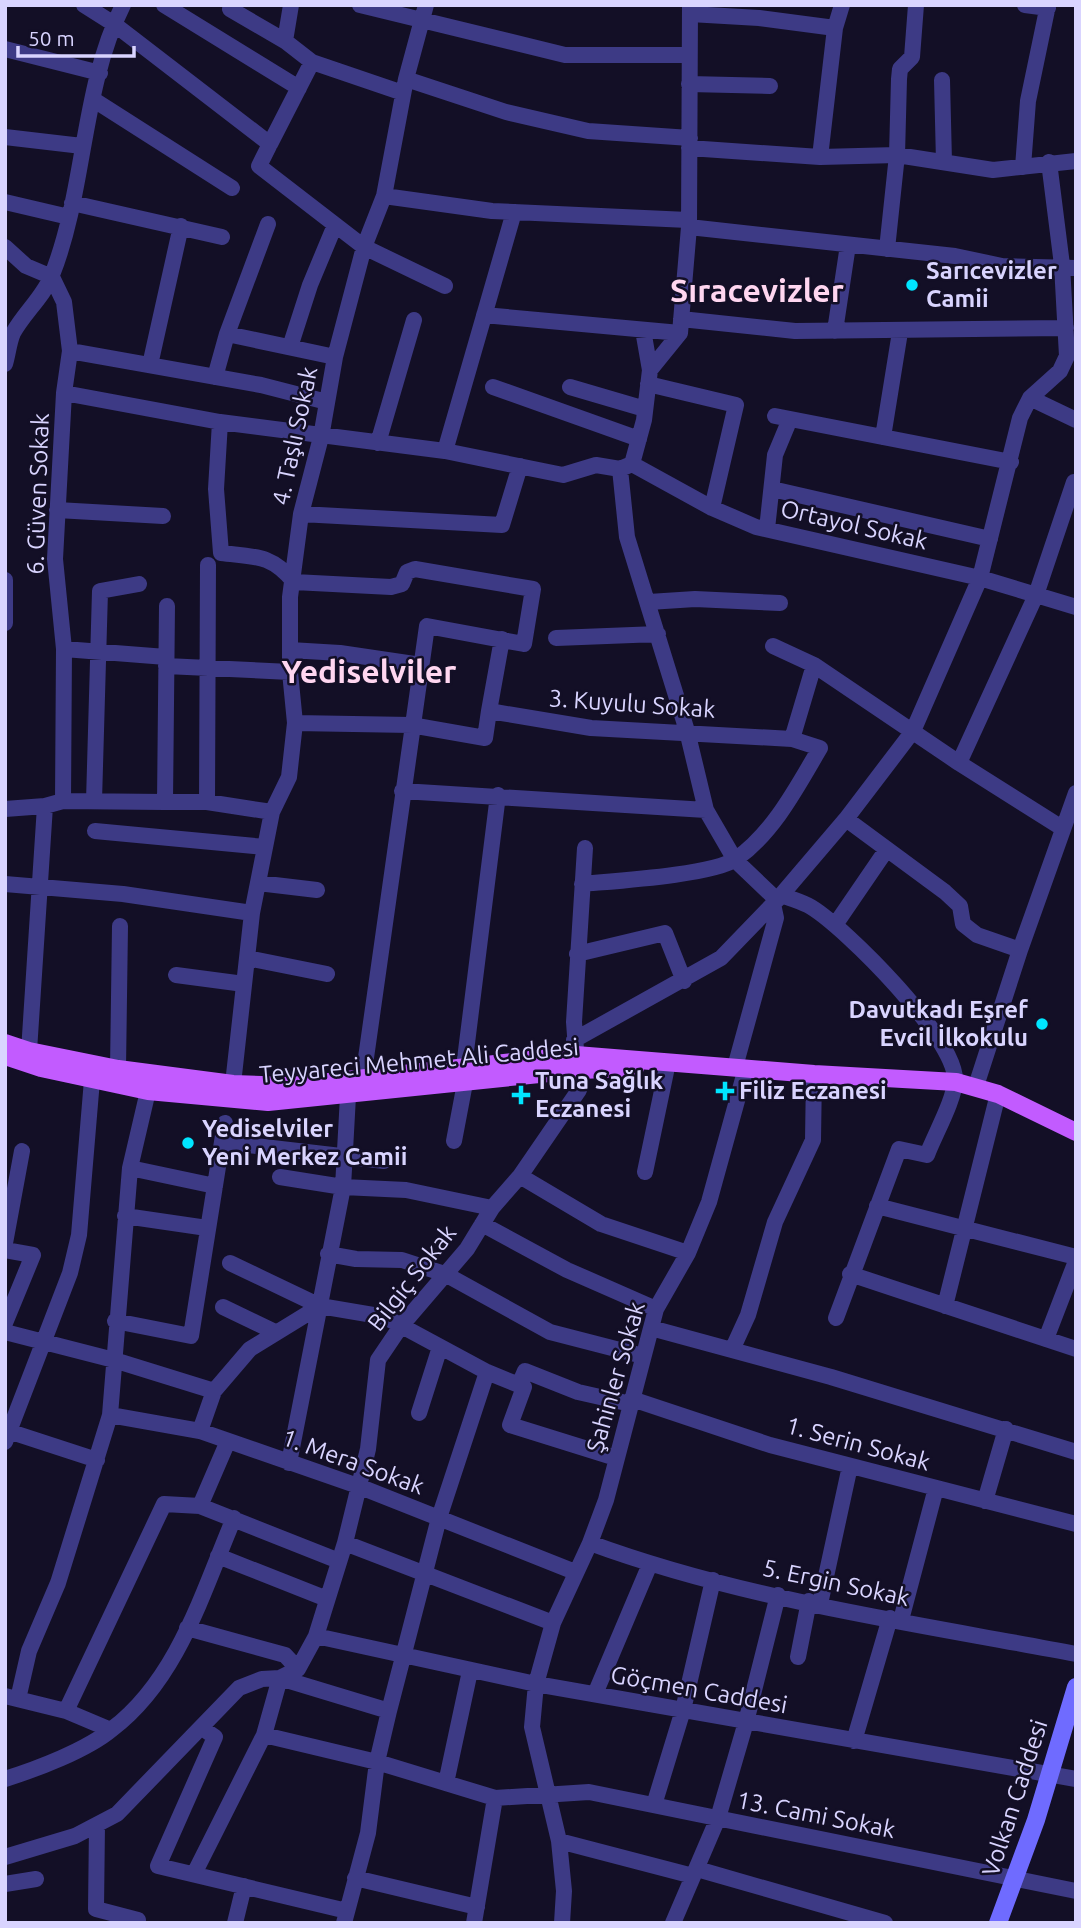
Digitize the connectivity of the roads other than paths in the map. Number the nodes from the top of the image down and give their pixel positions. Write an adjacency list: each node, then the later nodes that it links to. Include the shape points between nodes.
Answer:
1 (84, 5): 13 (street)
2 (123, 5): 13 (street)
3 (164, 5): 15 (street)
4 (290, 5): 16 (street)
5 (360, 5): 12 (street)
6 (842, 5): 14 (street)
7 (916, 5): 31 (street, via 912,57 900,69)
8 (1025, 5): 10 (street)
9 (230, 7): 15 (street); 16 (street)
10 (1048, 7): 36 (street, via 1028,101)
11 (690, 10): 14 (street); 18 (street)
12 (425, 12): 18 (street, via 565,55); 23 (street, 4. Taşlı Sokak)
13 (114, 23): 20 (street); 29 (street)
14 (835, 28): 32 (street)
15 (217, 38): 25 (street)
16 (285, 41): 19 (street)
17 (5, 50): 20 (street)
18 (689, 55): 22 (street)
19 (312, 62): 23 (street); 25 (street)
20 (100, 73): 26 (street)
21 (942, 80): 34 (street)
22 (689, 83): 24 (street); 28 (street)
23 (405, 86): 28 (street, via 588,131); 38 (street, 4. Taşlı Sokak)
24 (770, 86)
25 (299, 88): 29 (street)
26 (94, 100): 30 (street); 37 (street)
27 (5, 138): 30 (street)
28 (690, 143): 32 (street); 43 (street)
29 (270, 144): 44 (street, via 259,166)
30 (82, 146): 40 (street)
31 (897, 155): 32 (street); 34 (street); 50 (street)
32 (820, 157)
33 (1076, 161): 35 (street)
34 (944, 162): 36 (street, via 993,170)
35 (1049, 162): 36 (street); 51 (street)
36 (1023, 167)
37 (232, 188)
38 (384, 196): 41 (street); 49 (street, 4. Taşlı Sokak)
39 (5, 202): 40 (street)
40 (71, 210): 45 (street); 52 (street)
41 (514, 212): 43 (street); 54 (street)
42 (268, 223): 61 (street)
43 (688, 223): 47 (street); 56 (street)
44 (335, 225): 49 (street); 63 (street)
45 (181, 226): 46 (street); 67 (street)
46 (222, 237)
47 (848, 245): 50 (street); 58 (street)
48 (5, 247): 52 (street, via 26,266)
49 (364, 247): 53 (street); 65 (street, 4. Taşlı Sokak)
50 (887, 249): 51 (street, via 1036,269)
51 (1069, 267): 62 (street)
52 (52, 277): 60 (street); 64 (street, 6. Güven Sokak, via 64,302)
53 (445, 286)
54 (484, 315): 57 (street); 82 (street)
55 (414, 320): 81 (street)
56 (680, 326): 57 (street); 58 (street); 69 (street)
57 (643, 330): 69 (street)
58 (835, 331): 59 (street)
59 (900, 332): 62 (street, via 968,327); 79 (street)
60 (9, 333): 66 (street)
61 (227, 334): 63 (street); 68 (street)
62 (1069, 339): 73 (street, via 1060,372)
63 (290, 347): 65 (street)
64 (70, 351): 67 (street); 72 (street, 6. Güven Sokak)
65 (335, 357): 74 (street, 4. Taşlı Sokak)
66 (5, 364)
67 (150, 366): 68 (street)
68 (215, 377): 74 (street)
69 (649, 377): 75 (street); 88 (street, via 736,405)
70 (493, 387): 80 (street)
71 (570, 387): 75 (street)
72 (64, 393): 77 (street); 89 (street, 6. Güven Sokak)
73 (1030, 398): 76 (street); 83 (street, via 1020,418)
74 (327, 402): 78 (street, 4. Taşlı Sokak)
75 (645, 409): 80 (street)
76 (1076, 420)
77 (220, 422): 78 (street); 97 (street, via 216,489 221,554 265,558 281,566)
78 (321, 437): 81 (street); 90 (street, 4. Taşlı Sokak)
79 (883, 437): 83 (street); 87 (street, via 782,418)
80 (639, 439): 85 (street)
81 (378, 443): 82 (street)
82 (445, 451): 84 (street)
83 (1011, 462): 93 (street)
84 (520, 466): 85 (street, via 563,475 596,465); 90 (street, via 502,525)
85 (626, 466): 88 (street, Ortayol Sokak); 100 (street, via 627,537)
86 (1074, 482): 99 (street)
87 (772, 489): 92 (street); 93 (street)
88 (712, 508): 92 (street, Ortayol Sokak)
89 (57, 510): 91 (street); 109 (street, 6. Güven Sokak, via 55,559)
90 (301, 514): 97 (street, 4. Taşlı Sokak)
91 (163, 516)
92 (767, 529): 95 (street, Ortayol Sokak)
93 (990, 539): 95 (street)
94 (208, 565): 115 (street)
95 (981, 578): 99 (street, Ortayol Sokak); 121 (street)
96 (5, 580): 104 (street)
97 (294, 582): 107 (street, via 391,587 401,584 407,572 415,569 533,590 524,644); 110 (street, 4. Taşlı Sokak)
98 (139, 584): 111 (street, via 100,591)
99 (1036, 595): 103 (street, Ortayol Sokak); 123 (street)
100 (649, 602): 101 (street); 105 (street)
101 (780, 603)
102 (167, 606): 112 (street)
103 (1076, 607)
104 (5, 623)
105 (658, 634): 106 (street); 120 (street)
106 (556, 638)
107 (502, 639): 114 (street, via 427,626); 117 (street)
108 (773, 646): 113 (street)
109 (64, 649): 111 (street); 127 (street, 6. Güven Sokak)
110 (290, 650): 114 (street); 116 (street, 4. Taşlı Sokak)
111 (98, 652): 112 (street); 128 (street)
112 (166, 662): 115 (street); 129 (street)
113 (814, 664): 121 (street); 122 (street)
114 (421, 665): 119 (street)
115 (209, 667): 116 (street); 130 (street)
116 (290, 672): 118 (street, 4. Taşlı Sokak)
117 (489, 711): 119 (street, via 485,738); 120 (street, 3. Kuyulu Sokak, via 591,728)
118 (295, 723): 119 (street); 134 (street, 4. Taşlı Sokak, via 289,777)
119 (411, 725): 124 (street)
120 (687, 731): 122 (street, 3. Kuyulu Sokak); 133 (street)
121 (914, 731): 123 (street); 135 (street)
122 (792, 739): 141 (street, 3. Kuyulu Sokak, via 820,748 779,816)
123 (959, 763): 136 (street)
124 (402, 791): 126 (street); 168 (street)
125 (1076, 793): 136 (street)
126 (498, 795): 133 (street); 167 (street)
127 (63, 801): 128 (street); 131 (street)
128 (94, 801): 129 (street)
129 (165, 802): 130 (street)
130 (207, 802): 134 (street)
131 (45, 806): 132 (street); 145 (street)
132 (5, 809)
133 (706, 810): 141 (street)
134 (272, 812): 138 (street, 4. Taşlı Sokak)
135 (846, 819): 140 (street); 147 (street)
136 (1068, 819): 151 (street)
137 (95, 831): 138 (street)
138 (265, 847): 142 (street, 4. Taşlı Sokak)
139 (585, 848): 144 (street, Bilgiç Sokak)
140 (887, 849): 149 (street); 151 (street, via 960,906 963,924 977,935)
141 (735, 860): 144 (street, via 657,877); 147 (street)
142 (258, 883): 146 (street); 148 (street, 4. Taşlı Sokak)
143 (5, 884): 145 (street)
144 (582, 884): 152 (street, Bilgiç Sokak)
145 (41, 887): 148 (street); 159 (street)
146 (317, 890)
147 (777, 900): 149 (street, via 810,906); 156 (street, via 721,958); 164 (street, Şahinler Sokak)
148 (253, 913): 153 (street, 4. Taşlı Sokak)
149 (835, 925): 170 (street, via 898,986 952,1060)
150 (120, 926): 165 (street)
151 (1020, 950): 172 (street)
152 (577, 954): 156 (street, via 665,933); 160 (street, Bilgiç Sokak)
153 (247, 958): 154 (street); 157 (street, 4. Taşlı Sokak)
154 (327, 974)
155 (176, 975): 157 (street)
156 (684, 981): 160 (street)
157 (244, 984): 171 (street, 4. Taşlı Sokak)
158 (5, 1043): 159 (main road, Teyyareci Mehmet Ali Caddesi)
159 (29, 1051): 165 (main road, Teyyareci Mehmet Ali Caddesi)
160 (576, 1055): 162 (main road, Teyyareci Mehmet Ali Caddesi); 163 (main road, Teyyareci Mehmet Ali Caddesi); 167 (main road, Teyyareci Mehmet Ali Caddesi); 185 (street, Bilgiç Sokak, via 579,1090)
161 (5, 1056): 169 (main road, Teyyareci Mehmet Ali Caddesi)
162 (715, 1065): 163 (main road, Teyyareci Mehmet Ali Caddesi); 164 (main road, Teyyareci Mehmet Ali Caddesi)
163 (667, 1067): 184 (street)
164 (740, 1067): 166 (main road, Teyyareci Mehmet Ali Caddesi); 197 (street, Şahinler Sokak, via 709,1202)
165 (118, 1069): 171 (main road, Teyyareci Mehmet Ali Caddesi)
166 (814, 1074): 170 (main road, Teyyareci Mehmet Ali Caddesi); 218 (street, via 813,1140 775,1222 748,1315)
167 (465, 1075): 168 (main road, Teyyareci Mehmet Ali Caddesi); 175 (main road, Teyyareci Mehmet Ali Caddesi); 178 (street)
168 (363, 1079): 171 (main road, Teyyareci Mehmet Ali Caddesi, via 292,1086)
169 (92, 1080): 173 (main road, Teyyareci Mehmet Ali Caddesi); 215 (street, via 79,1235 70,1273)
170 (956, 1082): 172 (main road, Teyyareci Mehmet Ali Caddesi); 189 (street, via 927,1155 899,1149)
171 (233, 1084)
172 (976, 1086): 174 (main road, Teyyareci Mehmet Ali Caddesi)
173 (148, 1091): 175 (main road, Teyyareci Mehmet Ali Caddesi, via 268,1102); 183 (street)
174 (998, 1094): 177 (main road, Teyyareci Mehmet Ali Caddesi); 194 (street)
175 (348, 1096): 181 (street)
176 (225, 1123): 179 (street)
177 (1076, 1132)
178 (454, 1141)
179 (222, 1142): 181 (street); 187 (street)
180 (22, 1151): 195 (street)
181 (344, 1158): 182 (street); 188 (street)
182 (384, 1161)
183 (130, 1168): 187 (street); 191 (street)
184 (645, 1172)
185 (520, 1176): 190 (street, Bilgiç Sokak); 197 (street, via 601,1224)
186 (280, 1177): 188 (street)
187 (215, 1186): 193 (street)
188 (343, 1187): 190 (street, via 406,1190); 198 (street)
189 (877, 1206): 194 (street); 202 (street)
190 (492, 1208): 192 (street, Bilgiç Sokak)
191 (125, 1216): 193 (street); 208 (street)
192 (482, 1224): 201 (street, Bilgiç Sokak); 206 (street, via 567,1270)
193 (207, 1228): 208 (street, via 191,1336)
194 (963, 1228): 199 (street); 204 (street)
195 (6, 1233)
196 (5, 1250): 209 (street, via 33,1255)
197 (688, 1253): 206 (street, Şahinler Sokak)
198 (328, 1254): 201 (street, via 402,1260); 203 (street)
199 (1076, 1259): 214 (street)
200 (230, 1263): 203 (street)
201 (444, 1274): 210 (street, Bilgiç Sokak); 219 (street, via 550,1332)
202 (850, 1274): 204 (street); 207 (street)
203 (320, 1306): 210 (street, via 385,1317); 213 (street); 234 (street)
204 (945, 1306): 214 (street)
205 (223, 1307): 213 (street)
206 (656, 1309): 211 (street, Şahinler Sokak)
207 (836, 1318)
208 (116, 1321): 220 (street)
209 (5, 1323)
210 (401, 1326): 216 (street); 236 (street, Bilgiç Sokak, via 378,1360 369,1449)
211 (651, 1328): 218 (street); 219 (street, Şahinler Sokak)
212 (5, 1332): 215 (street)
213 (275, 1332): 223 (street, via 250,1349)
214 (1046, 1339): 217 (street)
215 (43, 1342): 220 (street); 229 (street)
216 (440, 1347): 221 (street); 225 (street)
217 (1076, 1349)
218 (732, 1350): 227 (street)
219 (643, 1356): 224 (street, Şahinler Sokak)
220 (114, 1360): 223 (street); 226 (street)
221 (488, 1372): 222 (street); 241 (street)
222 (521, 1386): 224 (street, 1. Serin Sokak, via 525,1371 578,1392); 232 (street, via 510,1425)
223 (214, 1391): 228 (street)
224 (632, 1401): 232 (street, Şahinler Sokak); 235 (street, 1. Serin Sokak)
225 (419, 1413)
226 (110, 1415): 228 (street, 1. Mera Sokak); 233 (street)
227 (1006, 1429): 231 (street); 238 (street)
228 (200, 1432): 230 (street, 1. Mera Sokak)
229 (6, 1434): 233 (street)
230 (228, 1441): 234 (street, 1. Mera Sokak); 239 (street)
231 (1074, 1446)
232 (616, 1458): 244 (street, Şahinler Sokak)
233 (97, 1460): 267 (street, via 58,1583)
234 (289, 1462): 236 (street, 1. Mera Sokak)
235 (850, 1466): 237 (street, 1. Serin Sokak); 253 (street)
236 (358, 1486): 241 (street, 1. Mera Sokak); 243 (street, Bilgiç Sokak)
237 (936, 1488): 238 (street, 1. Serin Sokak); 254 (street)
238 (985, 1501): 242 (street, 1. Serin Sokak)
239 (200, 1506): 240 (street); 269 (street, via 164,1504)
240 (234, 1518): 245 (street); 246 (street)
241 (439, 1518): 248 (street, 1. Mera Sokak); 249 (street)
242 (1076, 1524)
243 (345, 1543): 246 (street, Bilgiç Sokak); 249 (street)
244 (590, 1543): 247 (street, 5. Ergin Sokak); 248 (street, Şahinler Sokak)
245 (218, 1556): 252 (street); 256 (street)
246 (340, 1561): 252 (street, Bilgiç Sokak)
247 (650, 1564): 250 (street, 5. Ergin Sokak); 266 (street)
248 (575, 1572): 255 (street, Şahinler Sokak)
249 (425, 1575): 255 (street); 260 (street)
250 (713, 1580): 251 (street, 5. Ergin Sokak); 268 (street)
251 (778, 1595): 253 (street, 5. Ergin Sokak); 271 (street)
252 (327, 1599): 257 (street, Bilgiç Sokak)
253 (814, 1602): 254 (street, 5. Ergin Sokak); 259 (street)
254 (895, 1619): 258 (street, 5. Ergin Sokak); 275 (street)
255 (553, 1623): 264 (street, Şahinler Sokak)
256 (187, 1628): 261 (street, via 285,1656); 273 (street, via 175,1656 139,1704)
257 (316, 1636): 260 (street, Göçmen Caddesi); 261 (street, Bilgiç Sokak)
258 (1076, 1654)
259 (798, 1657)
260 (404, 1658): 262 (street, Göçmen Caddesi); 270 (street)
261 (299, 1669): 263 (street)
262 (470, 1671): 264 (street, Göçmen Caddesi); 280 (street)
263 (280, 1678): 270 (street); 272 (street, via 239,1688); 274 (street)
264 (536, 1684): 266 (street, Göçmen Caddesi); 281 (street, Şahinler Sokak, via 532,1727)
265 (1076, 1687): 277 (main road, Volkan Caddesi)
266 (596, 1694): 268 (street, Göçmen Caddesi)
267 (12, 1697): 269 (street)
268 (683, 1710): 271 (street, Göçmen Caddesi); 283 (street)
269 (65, 1711): 273 (street)
270 (389, 1711): 276 (street)
271 (746, 1722): 275 (street, Göçmen Caddesi); 284 (street)
272 (202, 1728): 285 (street, via 117,1814); 289 (street, via 215,1737 158,1866)
273 (111, 1730): 278 (street)
274 (264, 1735): 276 (street, 13. Cami Sokak); 289 (street)
275 (854, 1741): 277 (street, Göçmen Caddesi)
276 (377, 1762): 280 (street, 13. Cami Sokak); 290 (street, via 368,1833)
277 (1049, 1775): 279 (street, Göçmen Caddesi); 291 (main road, Volkan Caddesi)
278 (5, 1779)
279 (1076, 1779)
280 (446, 1783): 282 (street, 13. Cami Sokak)
281 (547, 1796): 282 (street, 13. Cami Sokak); 283 (street, 13. Cami Sokak, via 589,1792); 286 (street, Şahinler Sokak)
282 (495, 1798): 296 (street)
283 (654, 1805): 284 (street, 13. Cami Sokak)
284 (718, 1818): 288 (street); 291 (street, 13. Cami Sokak)
285 (97, 1825): 287 (street); 298 (street, via 96,1909)
286 (559, 1841): 288 (street); 300 (street, Şahinler Sokak)
287 (5, 1857)
288 (695, 1872): 301 (street); 302 (street)
289 (194, 1874): 294 (street)
290 (355, 1878): 296 (street); 297 (street)
291 (1016, 1878): 295 (street, 13. Cami Sokak); 303 (main road, Volkan Caddesi)
292 (36, 1879): 293 (street)
293 (5, 1884)
294 (244, 1886): 297 (street); 299 (street)
295 (1076, 1891)
296 (475, 1915)
297 (345, 1917)
298 (138, 1920)
299 (235, 1923)
300 (562, 1923)
301 (673, 1923)
302 (885, 1923)
303 (998, 1923)

